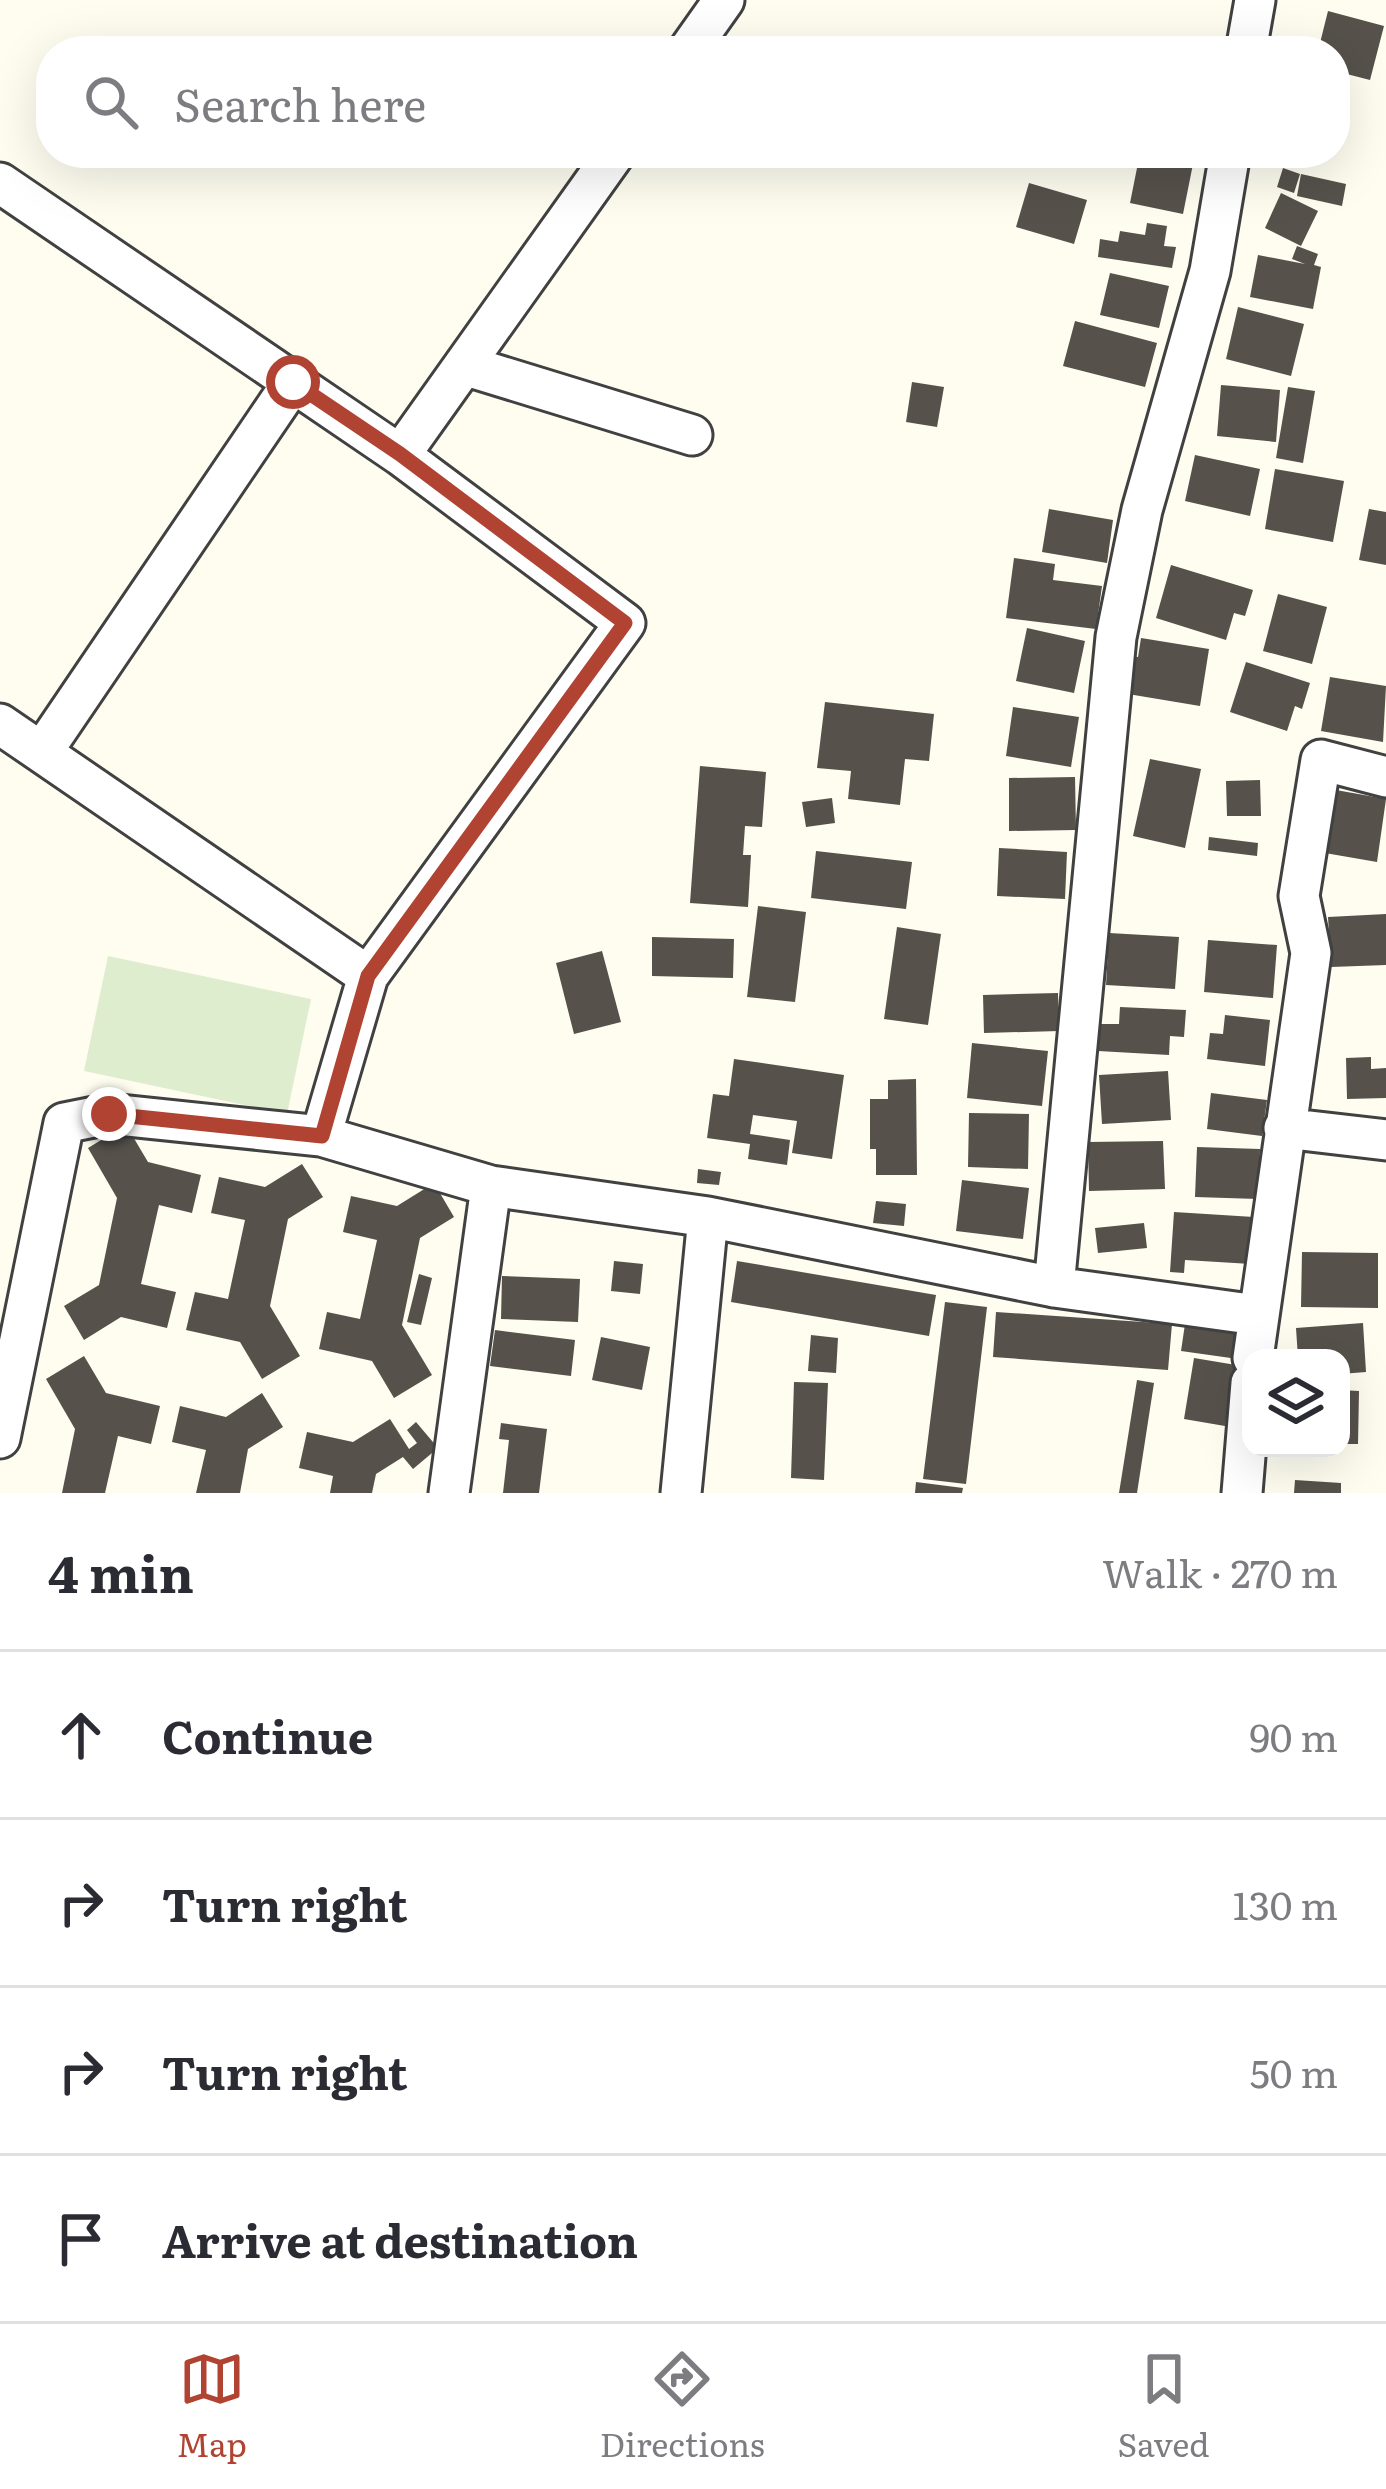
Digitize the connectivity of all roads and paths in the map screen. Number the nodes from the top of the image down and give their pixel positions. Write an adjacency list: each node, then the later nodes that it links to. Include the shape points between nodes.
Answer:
1 (724, 0): 3 (street)
2 (1255, 0): 4 (street)
3 (699, 36)
4 (1249, 36)
5 (604, 168): 8 (street)
6 (1227, 168): 21 (street, via 1210,271 1142,510 1116,637)
7 (0, 183): 9 (street)
8 (464, 365): 10 (street); 11 (street)
9 (293, 382): 11 (street); 13 (street)
10 (692, 435)
11 (400, 454): 15 (street, via 625,623)
12 (0, 724): 13 (street)
13 (42, 752): 15 (street)
14 (1386, 777): 16 (street, via 1321,760 1299,896 1311,953)
15 (368, 976): 17 (street)
16 (1284, 1129): 18 (street); 22 (street)
17 (322, 1136): 19 (street); 24 (street, via 109,1114 64,1123)
18 (1386, 1140)
19 (491, 1186): 20 (street); 26 (street)
20 (708, 1217): 21 (street); 27 (street)
21 (1054, 1287): 22 (street)
22 (1257, 1315): 23 (street)
23 (1254, 1349)
24 (0, 1438)
25 (1245, 1457): 28 (street)
26 (449, 1493)
27 (681, 1493)
28 (1242, 1493)

